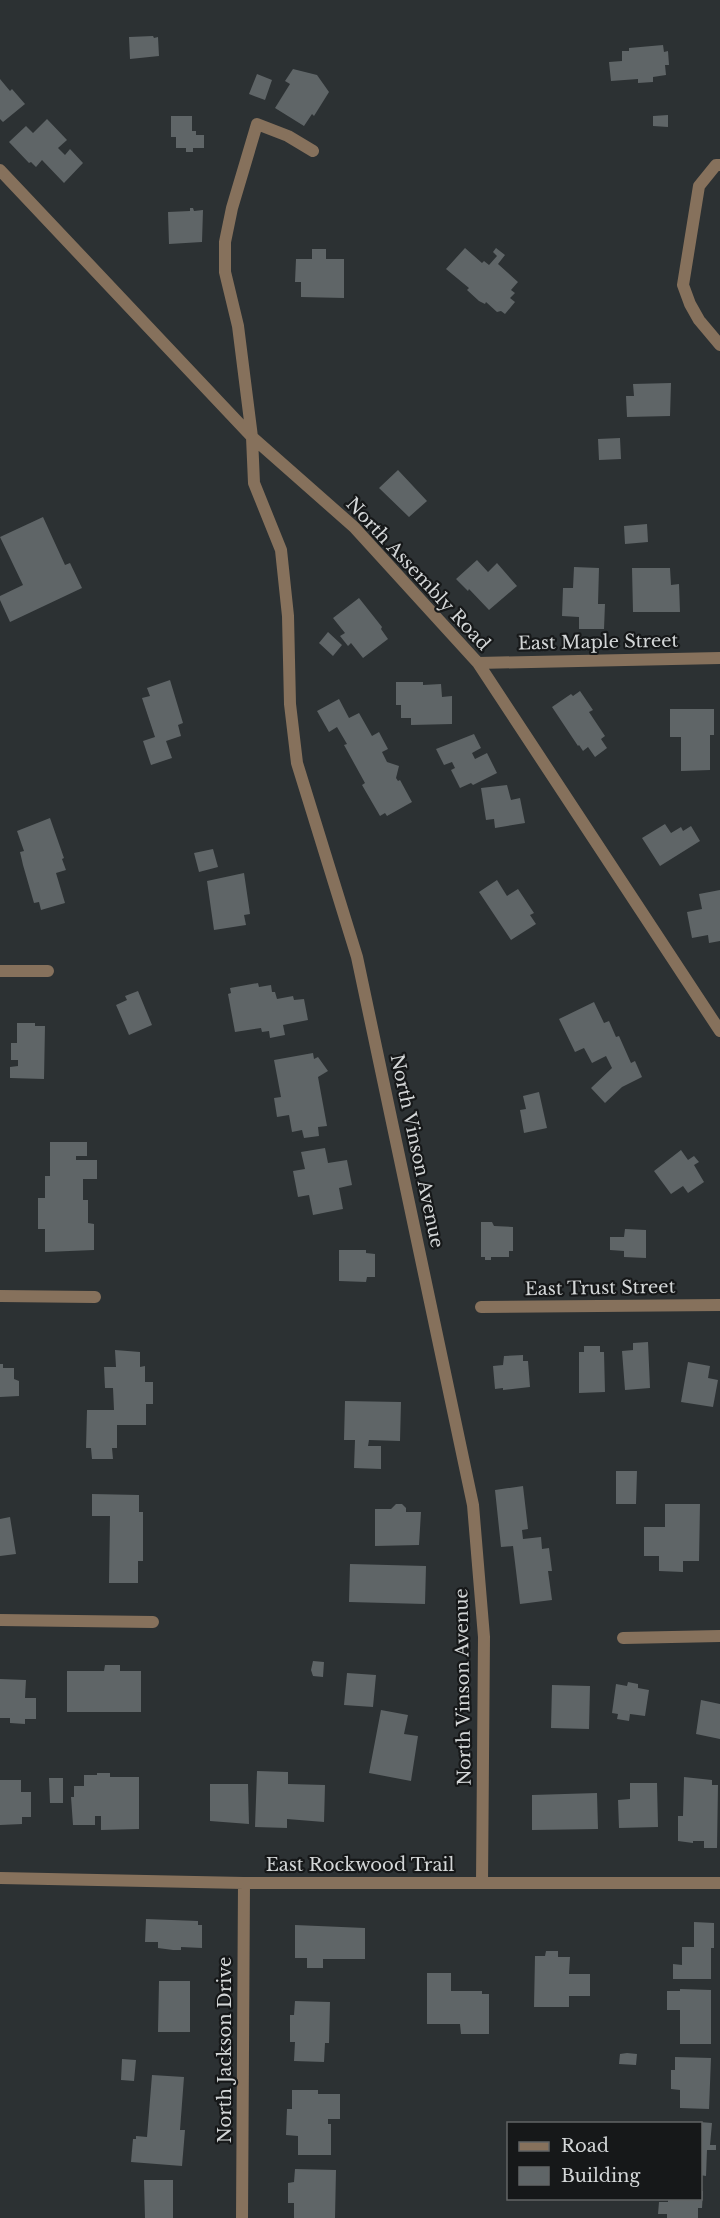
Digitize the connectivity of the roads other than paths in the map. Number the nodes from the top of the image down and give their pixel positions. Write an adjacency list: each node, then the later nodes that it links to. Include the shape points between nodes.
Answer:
1 (313, 151): 5 (street, North Vinson Avenue, via 257,124 232,208 225,242 225,272 238,326)
2 (718, 165): 4 (street, via 699,186 684,285 699,320)
3 (0, 170): 5 (street, North Assembly Road)
4 (720, 345)
5 (252, 438): 7 (street, North Assembly Road, via 354,527); 21 (street, North Vinson Avenue, via 254,483 281,550 297,763 357,957 473,1505 484,1637)
6 (720, 658): 7 (street, East Maple Street)
7 (478, 663): 10 (street, North Assembly Road)
8 (0, 971): 9 (street)
9 (48, 971)
10 (720, 1030)
11 (0, 1296): 12 (street)
12 (95, 1297)
13 (720, 1305): 14 (street, East Trust Street)
14 (481, 1307)
15 (0, 1620): 16 (street)
16 (153, 1622)
17 (720, 1636): 18 (street)
18 (622, 1638)
19 (0, 1878): 20 (street, East Rockwood Trail)
20 (244, 1883): 21 (street, East Rockwood Trail); 23 (street, North Jackson Drive)
21 (482, 1883): 22 (street, East Rockwood Trail)
22 (720, 1883)
23 (242, 2218)

